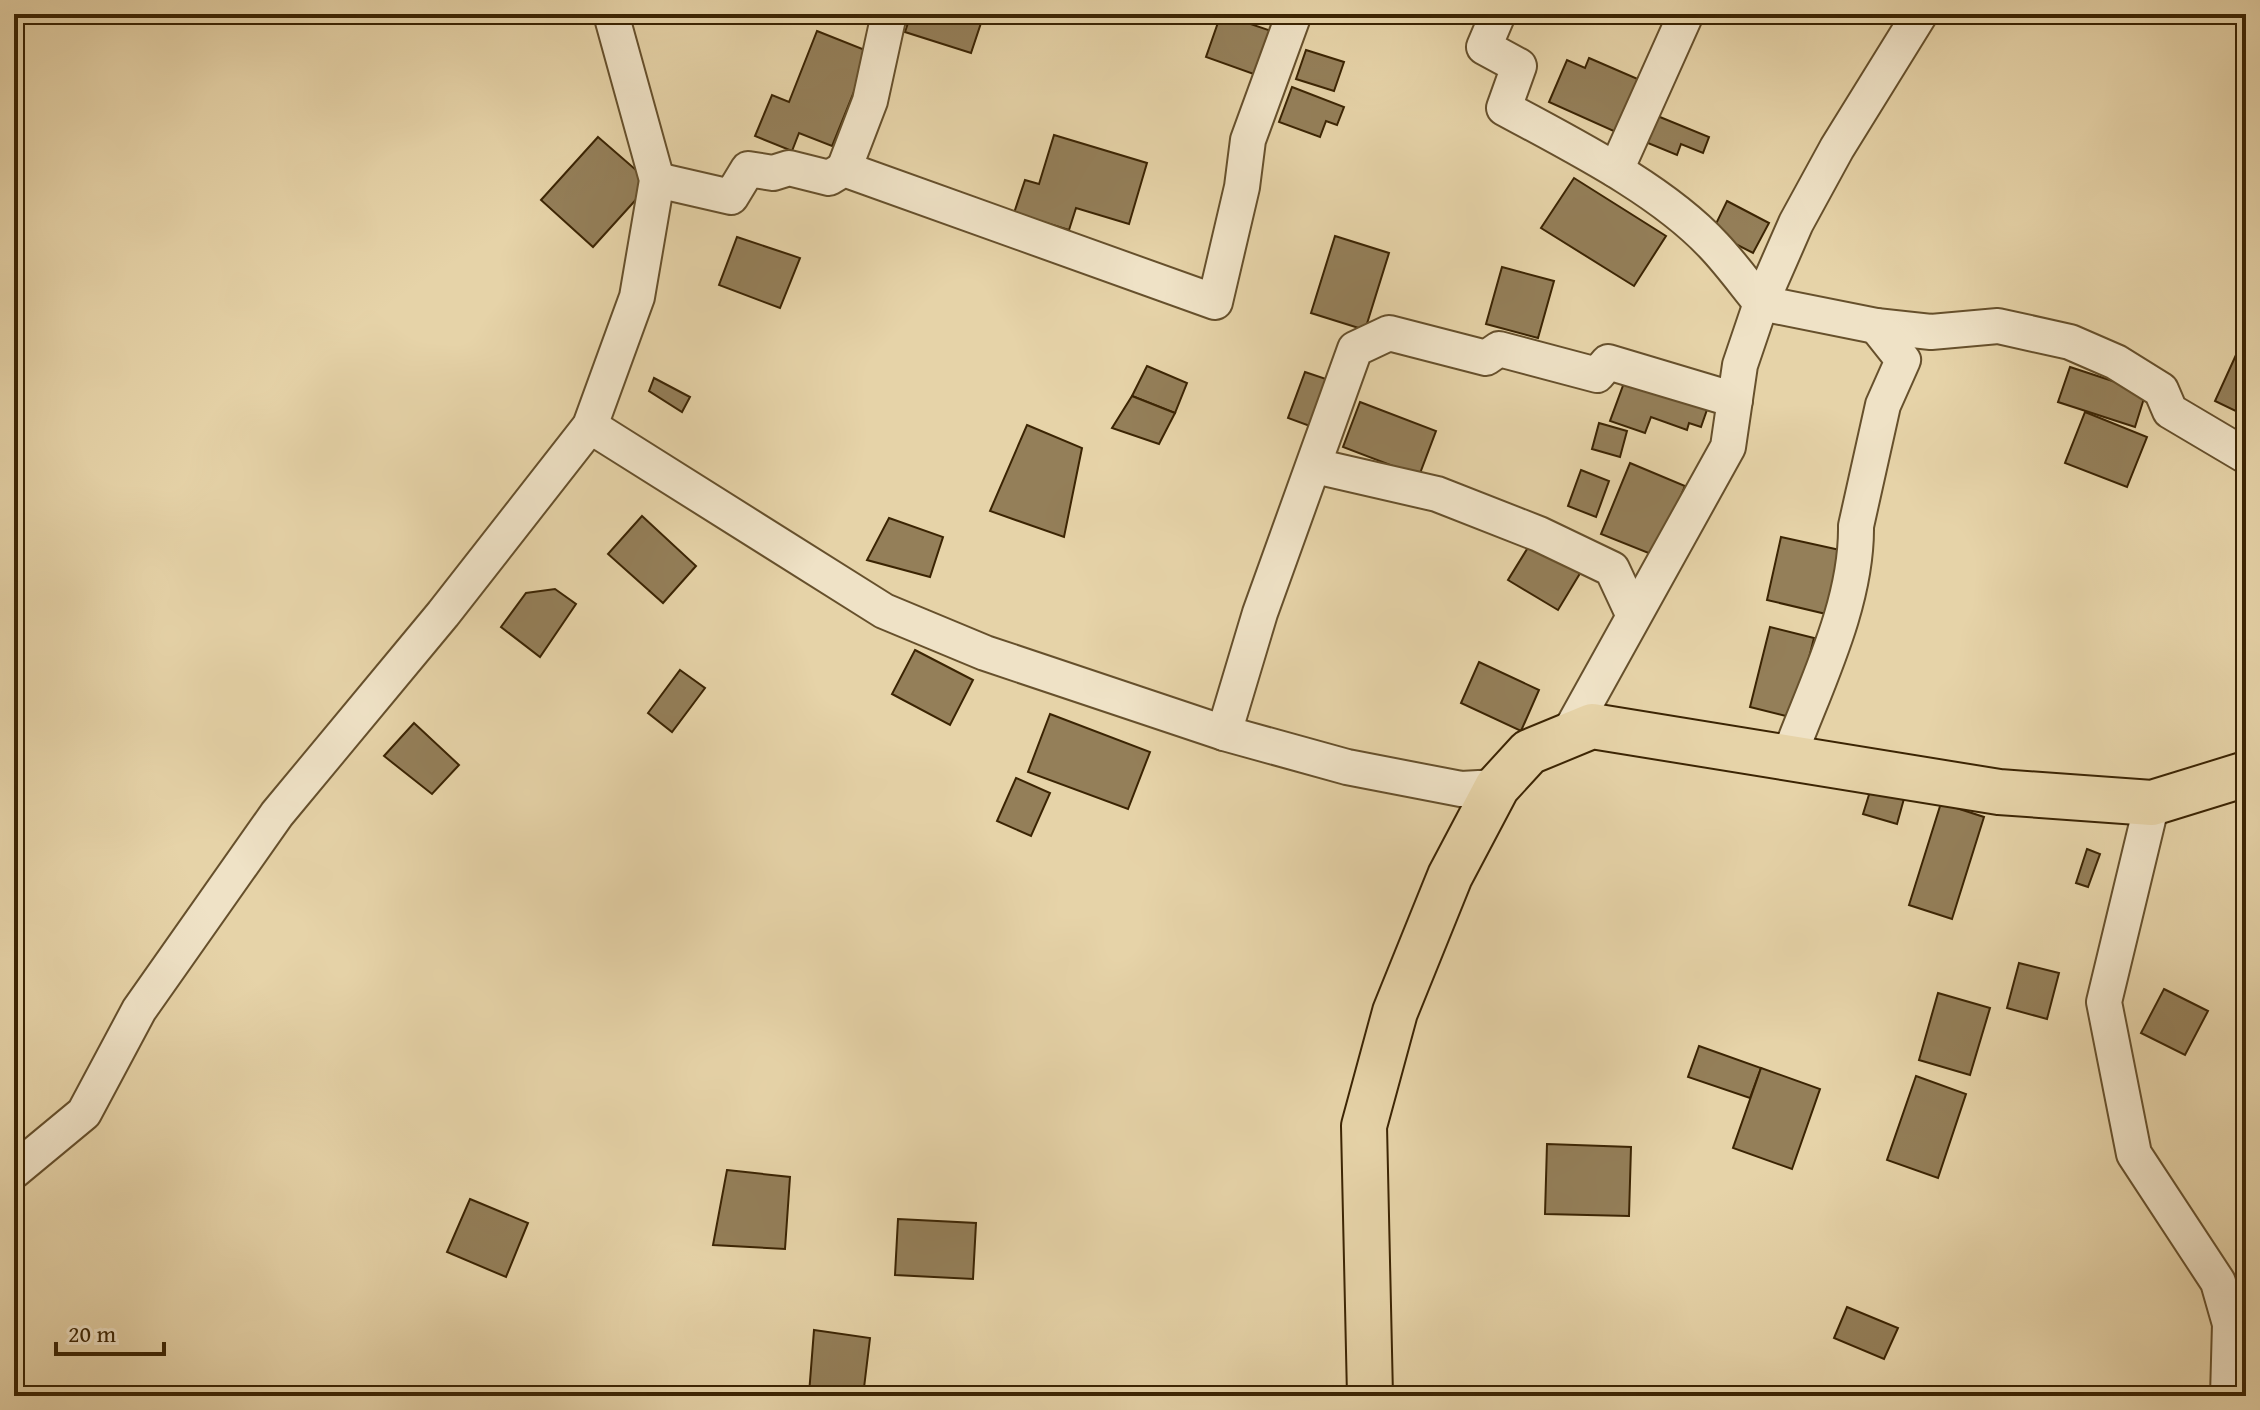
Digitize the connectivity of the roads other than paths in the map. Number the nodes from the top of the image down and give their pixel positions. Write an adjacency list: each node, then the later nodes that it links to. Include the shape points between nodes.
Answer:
1 (611, 14): 9 (street)
2 (889, 14): 7 (street, via 870,101)
3 (1294, 14): 7 (street, via 1248,140 1215,302)
4 (1498, 14): 8 (street, via 1484,47 1519,66 1504,108)
5 (1686, 14): 8 (street)
6 (1920, 14): 10 (street, via 1837,148)
7 (844, 169): 9 (street, via 829,178 789,168 773,173 748,169 731,197)
8 (1616, 170): 10 (street, via 1713,245)
9 (657, 180): 13 (street, via 637,297)
10 (1761, 303): 11 (street); 12 (street, via 1740,365)
11 (1876, 326): 14 (street, via 1931,332 1998,326 2070,342 2161,390 2170,411); 19 (street, via 1903,360 1883,405 1843,610)
12 (1735, 400): 15 (street, via 1608,362 1597,375 1499,349 1486,358 1389,333 1355,349); 16 (street, via 1728,447)
13 (590, 426): 17 (street, via 884,611 985,653); 23 (street, via 277,814 139,1010 84,1113)
14 (2246, 456)
15 (1315, 466): 16 (street, via 1437,494 1539,534 1612,569); 17 (street, via 1260,613)
16 (1633, 614): 18 (street)
17 (1224, 733): 21 (street, via 1347,767 1461,789)
18 (1567, 737): 19 (main road, via 1592,726); 21 (main road, via 1529,752)
19 (1788, 759): 22 (main road, via 1999,792)
20 (2246, 774): 22 (main road)
21 (1497, 787): 25 (main road, via 1450,876 1395,1012 1364,1126)
22 (2152, 803): 24 (street, via 2104,1002 2134,1154 2218,1282)
23 (14, 1171)
24 (2238, 1326): 26 (street)
25 (1370, 1396)
26 (2228, 1396)

